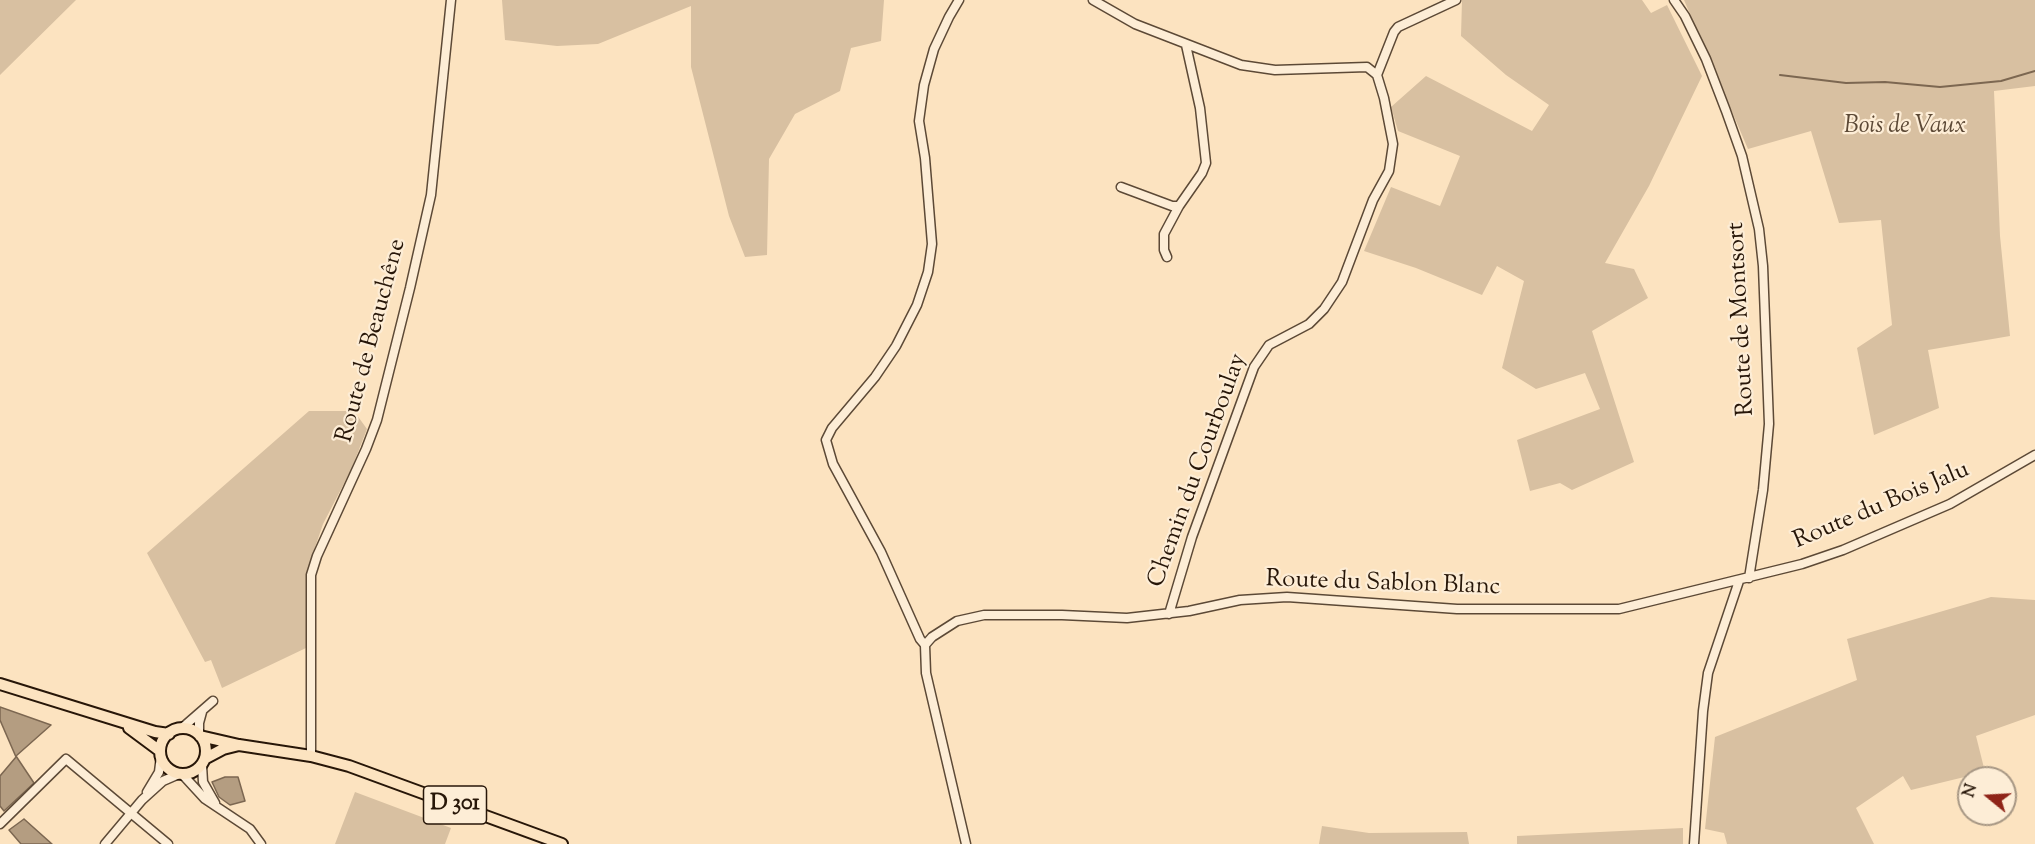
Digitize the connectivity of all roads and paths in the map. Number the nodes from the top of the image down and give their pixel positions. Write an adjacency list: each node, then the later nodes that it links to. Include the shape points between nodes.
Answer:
1 (451, 0): 25 (street, Route de Beauchêne, via 431,195 410,288 376,420 312,575)
2 (959, 0): 15 (street, via 934,49 919,121 932,244 928,272 897,346 850,403 826,440 833,464)
3 (1093, 0): 6 (street, via 1135,24)
4 (1456, 0): 7 (street, via 1398,27)
5 (1674, 0): 12 (street, Route de Montsort, via 1706,59 1726,111 1742,156 1759,229 1769,424)
6 (1186, 45): 7 (street, via 1241,65 1275,70 1367,67); 9 (street, via 1200,108 1206,163)
7 (1377, 75): 14 (street, Chemin du Courboulay, via 1393,144 1389,171 1373,200 1342,282 1324,309 1309,324 1269,345 1254,367 1192,537)
8 (1120, 187): 9 (street)
9 (1179, 206): 10 (street, via 1164,234)
10 (1167, 257)
11 (2035, 455): 12 (street, Route du Bois Jalu, via 1950,504 1833,554)
12 (1749, 578): 13 (street, Route du Bois Jalu)
13 (1739, 581): 14 (street, Route du Sablon Blanc, via 1619,609 1457,609 1287,597 1240,600); 37 (street, via 1708,673)
14 (1169, 614): 15 (street, Route du Sablon Blanc, via 1127,618 984,615 957,621)
15 (925, 645): 36 (street, via 926,673)
16 (0, 684): 19 (main road)
17 (213, 701): 18 (street)
18 (202, 712): 20 (street); 22 (street, via 198,723)
19 (119, 721): 21 (main road); 24 (main road)
20 (182, 728): 21 (main road); 22 (main road)
21 (169, 734): 24 (main road)
22 (200, 735): 23 (main road, D 301); 26 (main road, via 206,746)
23 (239, 745): 25 (main road, D 301); 26 (main road, D 301, via 223,749)
24 (160, 753): 27 (main road, via 166,768); 28 (street, via 159,772)
25 (311, 756): 35 (main road, D 301, via 349,766)
26 (204, 761): 27 (main road, via 191,773); 29 (street, via 203,782)
27 (180, 774): 28 (street, via 163,781); 29 (street)
28 (142, 800): 30 (street)
29 (219, 808): 34 (street, via 250,829)
30 (130, 814): 31 (street, via 66,759); 32 (street); 33 (street)
31 (0, 824)
32 (105, 844)
33 (168, 844)
34 (261, 844)
35 (562, 844)
36 (966, 844)
37 (1694, 844)

